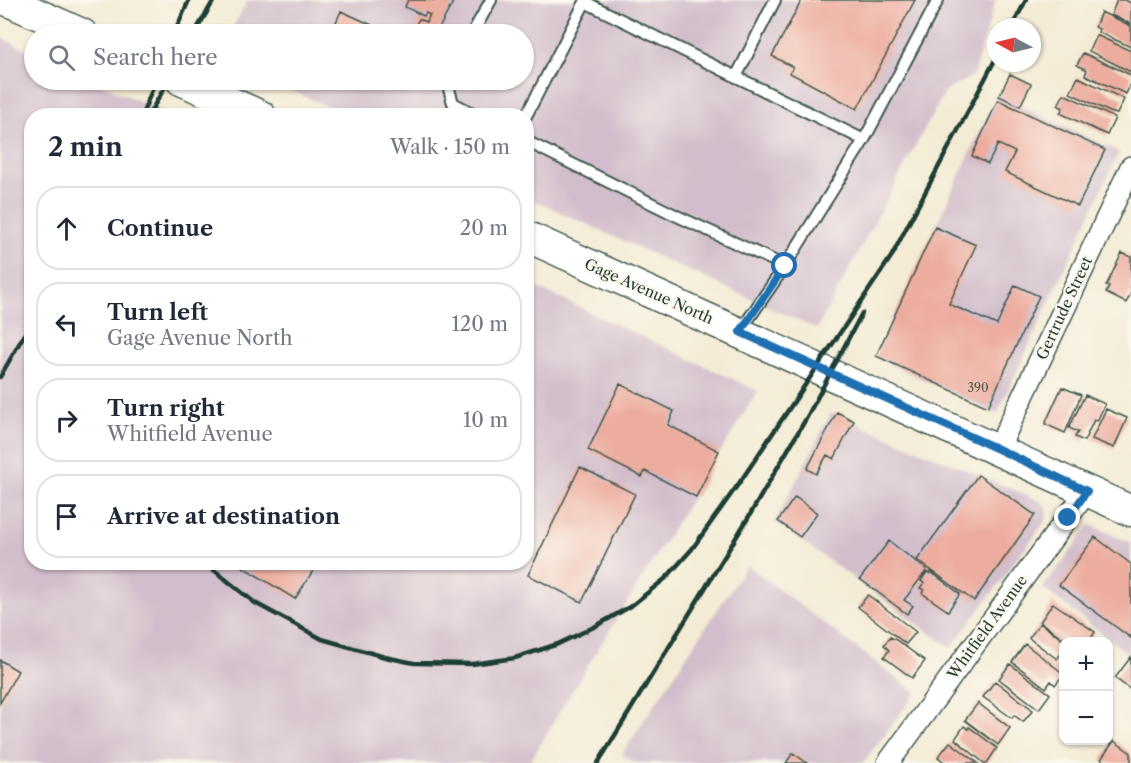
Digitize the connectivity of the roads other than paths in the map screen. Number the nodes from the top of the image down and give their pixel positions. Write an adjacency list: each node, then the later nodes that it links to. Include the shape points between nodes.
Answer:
1 (6, 0): 6 (main road)
2 (491, 0): 7 (lane)
3 (776, 0): 8 (lane)
4 (938, 0): 14 (lane)
5 (584, 1): 8 (lane); 13 (lane)
6 (60, 24)
7 (478, 24)
8 (736, 77): 14 (lane)
9 (203, 90): 11 (main road)
10 (449, 90): 12 (lane, via 453,103)
11 (243, 108)
12 (463, 108)
13 (530, 108)
14 (864, 140): 19 (lane)
15 (534, 145): 19 (lane)
16 (1131, 167): 17 (street, Gertrude Street)
17 (1123, 208): 21 (street, Gertrude Street)
18 (534, 240): 20 (main road, Gage Avenue North)
19 (785, 266): 20 (lane)
20 (740, 332): 21 (main road, Gage Avenue North)
21 (998, 449): 22 (main road, Gage Avenue North)
22 (1087, 491): 23 (main road, Gage Avenue North); 24 (street, Whitfield Avenue)
23 (1131, 511)
24 (888, 763)

